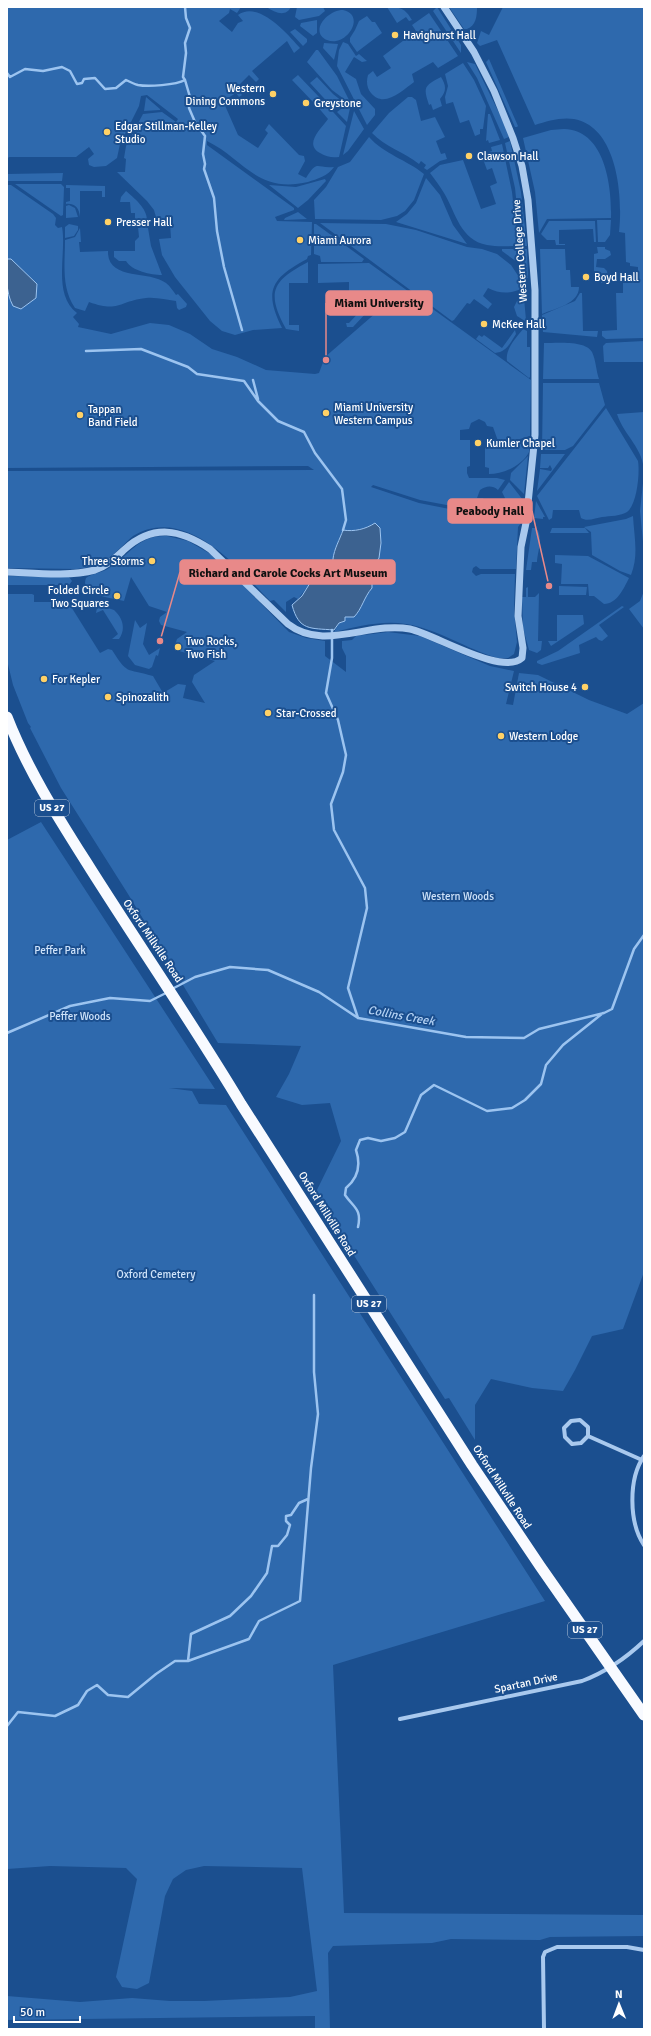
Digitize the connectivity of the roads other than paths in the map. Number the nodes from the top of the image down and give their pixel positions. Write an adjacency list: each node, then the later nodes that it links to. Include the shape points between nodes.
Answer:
1 (444, 7): 2 (street, Western College Drive, via 474,52 513,138 522,166 533,247 534,453 526,523 520,547 518,616 522,658 517,663 509,664 488,660 421,632 400,628 389,627 320,636 303,633 288,624 220,556 200,542 166,532 146,534 138,538 109,564 95,570 78,573)
2 (7, 572)
3 (7, 717): 8 (highway, Oxford Millville Road / US 27, via 39,786 148,958 472,1465)
4 (588, 1436): 4 (street, via 588,1427 580,1420 571,1420 564,1428 565,1437 572,1444 582,1443); 5 (street)
5 (643, 1458): 6 (street, via 633,1485 632,1512 638,1536)
6 (644, 1545)
7 (644, 1641): 8 (street, Spartan Drive, via 626,1658)
8 (610, 1667): 9 (highway, Oxford Millville Road / US 27); 10 (street, Spartan Drive, via 582,1681)
9 (644, 1715)
10 (400, 1719)
11 (644, 1950): 12 (street, via 627,1947 557,1947 545,1952)
12 (544, 2029)

